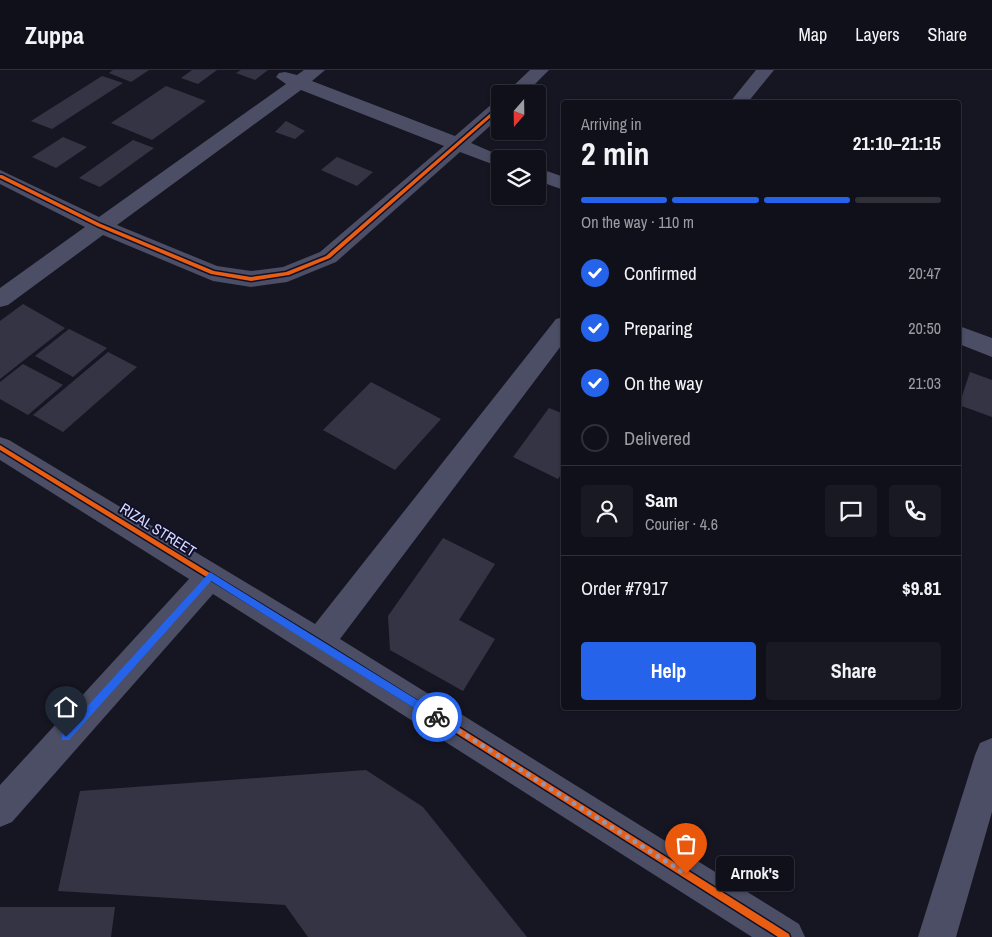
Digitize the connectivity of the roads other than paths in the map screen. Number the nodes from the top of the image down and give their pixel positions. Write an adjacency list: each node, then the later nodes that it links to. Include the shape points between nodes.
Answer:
1 (316, 70): 4 (street)
2 (540, 70): 5 (street)
3 (765, 70): 6 (street)
4 (290, 76): 8 (street); 13 (street)
5 (524, 85)
6 (741, 100)
7 (491, 115): 8 (street)
8 (458, 145): 9 (street); 13 (street, via 328,257 287,274 251,279 213,273)
9 (491, 158)
10 (0, 176): 13 (street)
11 (546, 177): 12 (street)
12 (561, 183)
13 (92, 222): 14 (street); 15 (street)
14 (0, 278)
15 (0, 299)
16 (561, 329): 21 (street)
17 (961, 336): 18 (street)
18 (992, 348)
19 (0, 447): 20 (street, RIZAL STREET)
20 (210, 576): 21 (street, RIZAL STREET); 23 (street)
21 (320, 643): 24 (street, RIZAL STREET)
22 (992, 755): 25 (street)
23 (0, 810)
24 (786, 937)
25 (937, 937)

